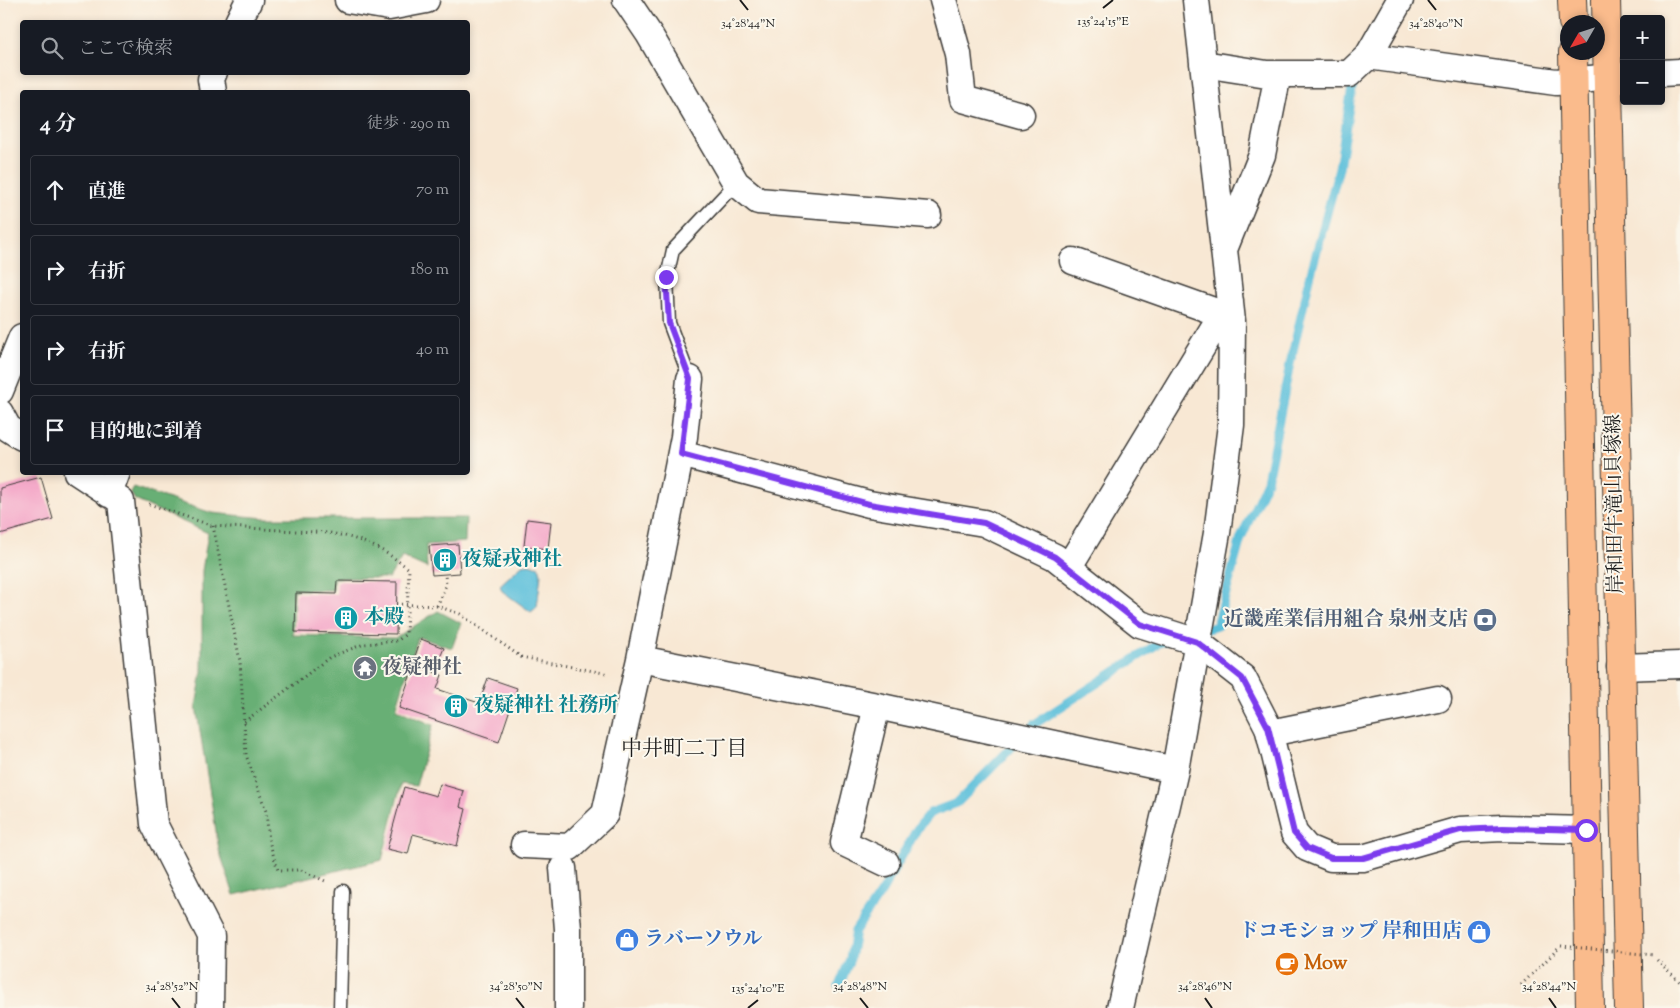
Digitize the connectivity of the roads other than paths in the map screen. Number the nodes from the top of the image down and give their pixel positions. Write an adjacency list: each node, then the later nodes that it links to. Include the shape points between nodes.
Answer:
1 (249, 0): 11 (street)
2 (348, 0): 3 (street, via 389,7)
3 (426, 0)
4 (626, 0): 22 (street)
5 (944, 0): 21 (street, via 958,54 962,99)
6 (1196, 0): 13 (street)
7 (1400, 0): 12 (street)
8 (1572, 0): 10 (main road)
9 (1606, 0): 19 (main road, 岸和田牛滝山貝塚線)
10 (1573, 15)
11 (239, 20)
12 (1368, 56): 14 (street, via 1556,82); 17 (street, via 1348,74)
13 (1203, 64): 17 (street); 24 (street)
14 (1574, 66): 19 (street); 44 (main road, 岸和田牛滝山貝塚線)
15 (1680, 72): 16 (street)
16 (1665, 73)
17 (1278, 74): 24 (street, via 1262,155)
18 (213, 75): 20 (street)
19 (1615, 77): 39 (main road, 岸和田牛滝山貝塚線)
20 (213, 90)
21 (1021, 115)
22 (736, 183): 23 (street, via 758,201); 28 (lane, via 673,250 666,277 669,323)
23 (928, 215)
24 (1224, 250): 26 (street)
25 (1073, 261): 26 (street)
26 (1226, 307): 35 (street); 36 (street, via 1232,321 1231,425 1217,532)
27 (20, 342): 29 (street)
28 (690, 379): 32 (street)
29 (0, 391)
30 (0, 413): 31 (street, via 8,428)
31 (20, 436)
32 (681, 454): 35 (street, via 869,504 984,523 1055,557); 37 (street)
33 (87, 475): 34 (street)
34 (113, 483): 49 (street, via 121,501 154,824 211,936)
35 (1068, 568): 36 (street, via 1140,624)
36 (1197, 642): 42 (street, via 1242,678); 43 (street)
37 (640, 659): 41 (street); 45 (street, via 605,814 570,848)
38 (1680, 665): 39 (street)
39 (1620, 668): 54 (main road, 岸和田牛滝山貝塚線)
40 (1438, 699): 42 (street)
41 (877, 706): 43 (street); 46 (street, via 844,843)
42 (1270, 733): 44 (street, via 1294,833 1307,848 1331,858 1363,858 1460,830)
43 (1174, 770): 52 (street)
44 (1586, 830): 53 (main road, 岸和田牛滝山貝塚線)
45 (524, 844)
46 (886, 863)
47 (563, 868): 51 (street, via 568,930)
48 (343, 891): 50 (lane)
49 (210, 1008)
50 (340, 1008)
51 (568, 1008)
52 (1120, 1008)
53 (1590, 1008)
54 (1629, 1008)

